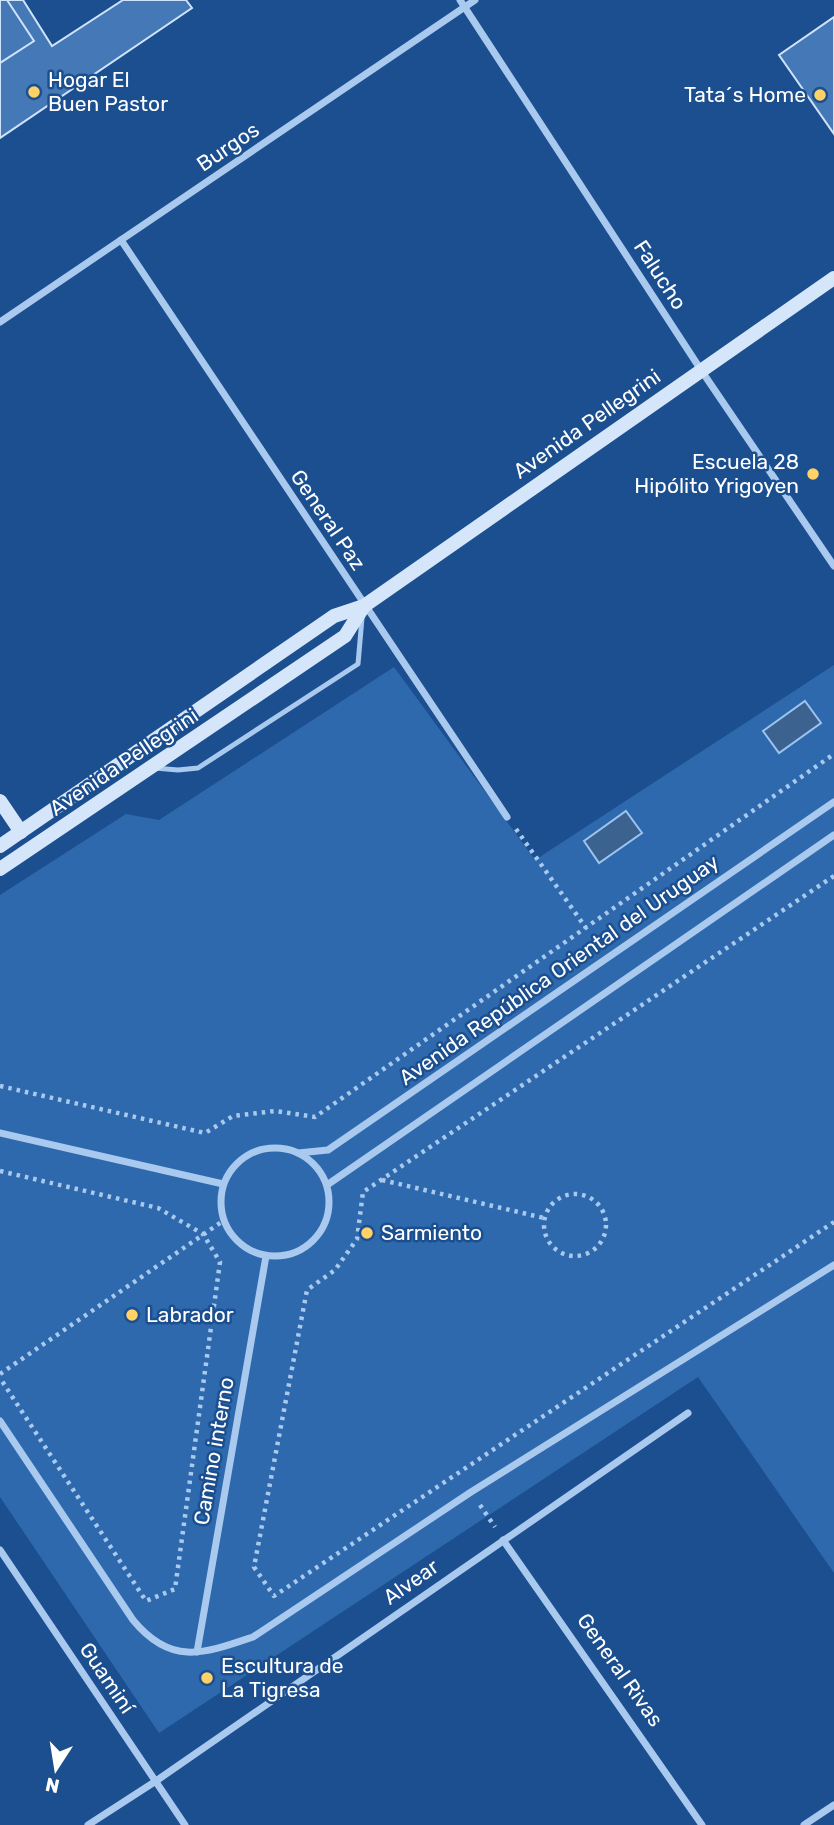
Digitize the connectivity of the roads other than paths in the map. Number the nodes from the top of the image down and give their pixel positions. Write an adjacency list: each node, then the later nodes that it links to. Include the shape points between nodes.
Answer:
1 (475, 0): 2 (street, Burgos)
2 (463, 4): 3 (street, Burgos); 6 (street, Falucho)
3 (121, 240): 5 (street, Burgos); 8 (street, General Paz)
4 (834, 278): 6 (main road, Avenida Pellegrini)
5 (0, 322)
6 (701, 370): 7 (street, Falucho); 8 (main road, Avenida Pellegrini)
7 (834, 566)
8 (363, 606): 9 (main road, Avenida Pellegrini, via 345,636); 9 (lane, via 358,664 198,768); 12 (street, General Paz); 13 (main road, Avenida Pellegrini, via 334,615)
9 (152, 768): 16 (main road, Avenida Pellegrini)
10 (0, 801): 13 (main road)
11 (834, 802): 18 (street, Avenida República Oriental del Uruguay, via 328,1150)
12 (507, 817)
13 (21, 832): 15 (main road, Avenida Pellegrini)
14 (834, 835): 20 (street, Avenida República Oriental del Uruguay)
15 (0, 846)
16 (0, 869)
17 (0, 1133): 19 (street)
18 (299, 1153): 19 (street, via 281,1147 246,1155); 20 (street, via 321,1171)
19 (223, 1184): 21 (street, via 223,1221 230,1233 240,1244)
20 (327, 1185): 21 (street, via 328,1216 311,1243 297,1252)
21 (266, 1256): 27 (street, Camino interno)
22 (834, 1265): 27 (street, via 471,1492 253,1637)
23 (688, 1413): 25 (street, Alvear)
24 (0, 1421): 27 (street, via 147,1636 163,1646)
25 (503, 1540): 28 (street, Alvear); 32 (street, General Rivas)
26 (0, 1550): 28 (street, Guaminí)
27 (197, 1652)
28 (156, 1781): 30 (street, Alvear); 31 (street, Guaminí)
29 (834, 1805): 33 (street)
30 (88, 1825)
31 (185, 1825)
32 (702, 1825)
33 (804, 1825)

